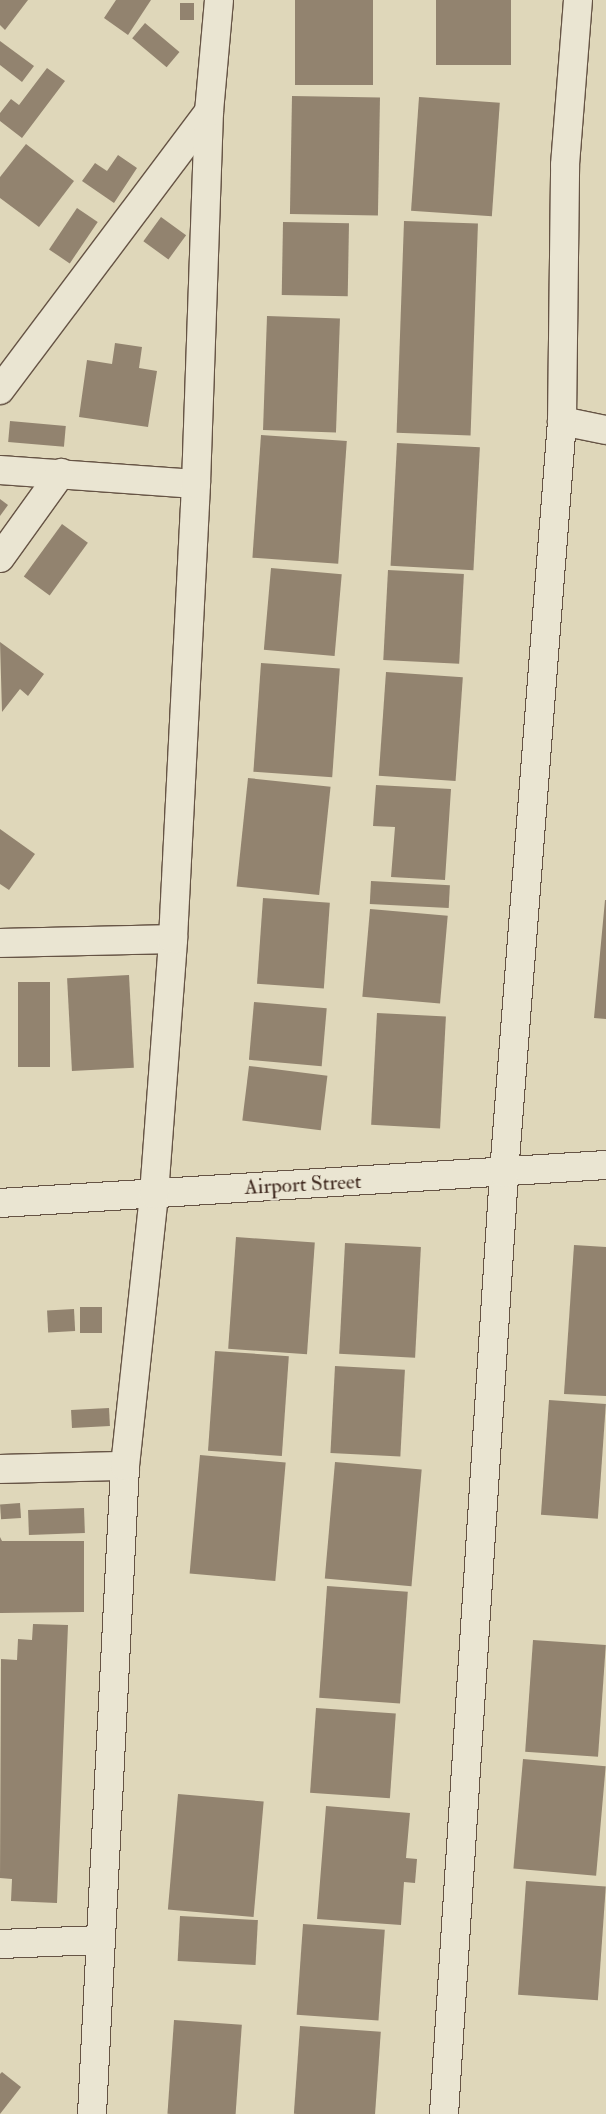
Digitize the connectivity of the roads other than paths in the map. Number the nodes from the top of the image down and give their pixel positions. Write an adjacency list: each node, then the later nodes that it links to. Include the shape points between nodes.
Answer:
1 (219, 0): 3 (street)
2 (578, 0): 5 (street, via 565,165)
3 (209, 112): 4 (street); 9 (street)
4 (0, 390)
5 (562, 421): 6 (street); 14 (street)
6 (606, 430)
7 (0, 470): 8 (street)
8 (61, 473): 9 (street); 10 (street)
9 (196, 484): 11 (street)
10 (0, 558)
11 (173, 939): 12 (street); 15 (street)
12 (0, 943)
13 (606, 1166): 14 (street, Airport Street)
14 (504, 1172): 15 (street, Airport Street); 22 (street)
15 (154, 1194): 16 (street, Airport Street); 17 (street)
16 (0, 1203)
17 (125, 1466): 18 (street); 19 (street)
18 (0, 1469)
19 (101, 1940): 20 (street); 21 (street)
20 (0, 1944)
21 (92, 2114)
22 (444, 2114)

